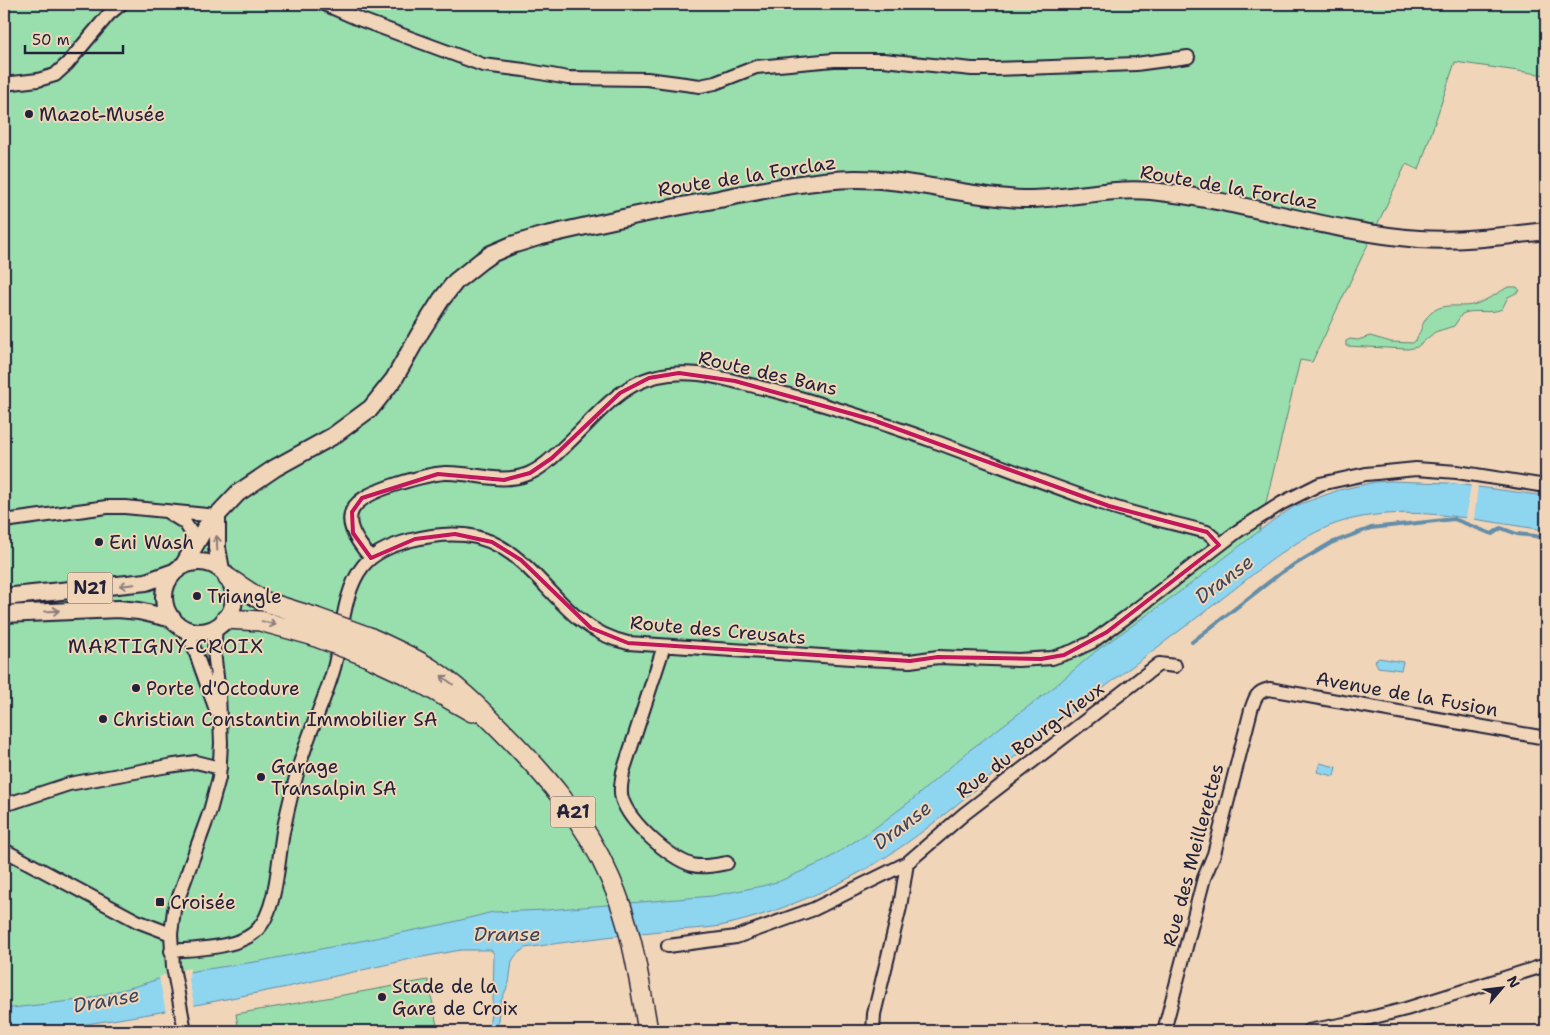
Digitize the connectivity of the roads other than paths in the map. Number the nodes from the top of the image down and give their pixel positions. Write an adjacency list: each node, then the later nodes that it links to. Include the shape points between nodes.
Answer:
1 (121, 4): 4 (street, via 55,75)
2 (324, 4): 3 (street, via 487,67 568,78 647,80 695,86 715,84 756,68 824,60 883,60 994,69 1136,64)
3 (1188, 57)
4 (4, 84)
5 (1546, 231): 8 (main road, Route de la Forclaz, via 1472,240 1419,239 1169,193 1126,190 1010,198 858,179 772,188 571,229 512,245 472,267 440,300 394,379 371,408 333,436 256,479)
6 (1546, 486): 11 (street, Route des Creusats, via 1416,469 1366,474 1327,482 1304,491 1268,511)
7 (166, 512): 8 (street); 9 (street, via 107,507); 10 (street, via 185,523)
8 (217, 516): 10 (main road, Route de la Forclaz); 14 (main road, one-way to 8, via 217,548)
9 (4, 521)
10 (196, 540): 13 (main road, Route de la Forclaz)
11 (1220, 545): 12 (street, Route des Bans, via 1207,532 1109,506 870,419 735,381 679,373 648,378 620,393 552,458 530,473 504,480 438,474 416,478 362,498 352,512 352,530); 20 (street, Route des Creusats, via 1107,632 1073,652 1052,658 866,659)
12 (371, 558): 20 (street, Route des Creusats, via 415,539 455,534 478,538 521,560 578,619 600,633 628,643); 32 (street, Route des Creusats, via 356,576 349,596 335,664 294,784 267,915 257,931 241,940)
13 (178, 569): 14 (main road, N21, via 195,562 205,562); 15 (main road, N21, one-way to 15, via 146,582); 18 (main road, via 166,584 164,596 166,607)
14 (225, 574): 17 (main road, via 233,597 231,608); 19 (highway, A21, via 263,600)
15 (4, 597)
16 (4, 614): 18 (main road, N21, one-way to 18, via 118,609 153,614)
17 (221, 623): 18 (main road, N21, via 201,631); 19 (highway, A21, one-way to 19, via 260,621); 23 (street, via 214,651)
18 (179, 624): 23 (street, via 196,653)
19 (313, 626): 35 (highway, A21, bridge, via 366,646 407,675 479,716 508,737 538,768 596,848 619,900 631,939)
20 (664, 646): 28 (street, via 622,772 622,800 633,819 675,856 692,865)
21 (1175, 666): 29 (street, Rue du Bourg-Vieux, via 1159,664 964,814)
22 (1261, 691): 24 (street, Avenue de la Fusion, via 1268,689 1329,699); 37 (street, Rue des Meillerettes, via 1256,695 1251,710)
23 (220, 722): 25 (street)
24 (1546, 738)
25 (220, 763): 26 (street, via 196,762 69,784); 30 (street, via 210,811 174,910)
26 (4, 804)
27 (4, 850): 30 (street, via 137,921)
28 (727, 862)
29 (907, 863): 31 (street, Rue du Bourg-Vieux, via 814,909 736,937); 36 (street)
30 (171, 934): 32 (street)
31 (668, 946)
32 (171, 951): 34 (street)
33 (1546, 965): 38 (street, via 1406,1009)
34 (185, 1031)
35 (648, 1031)
36 (873, 1031)
37 (1164, 1031)
38 (1308, 1031)

